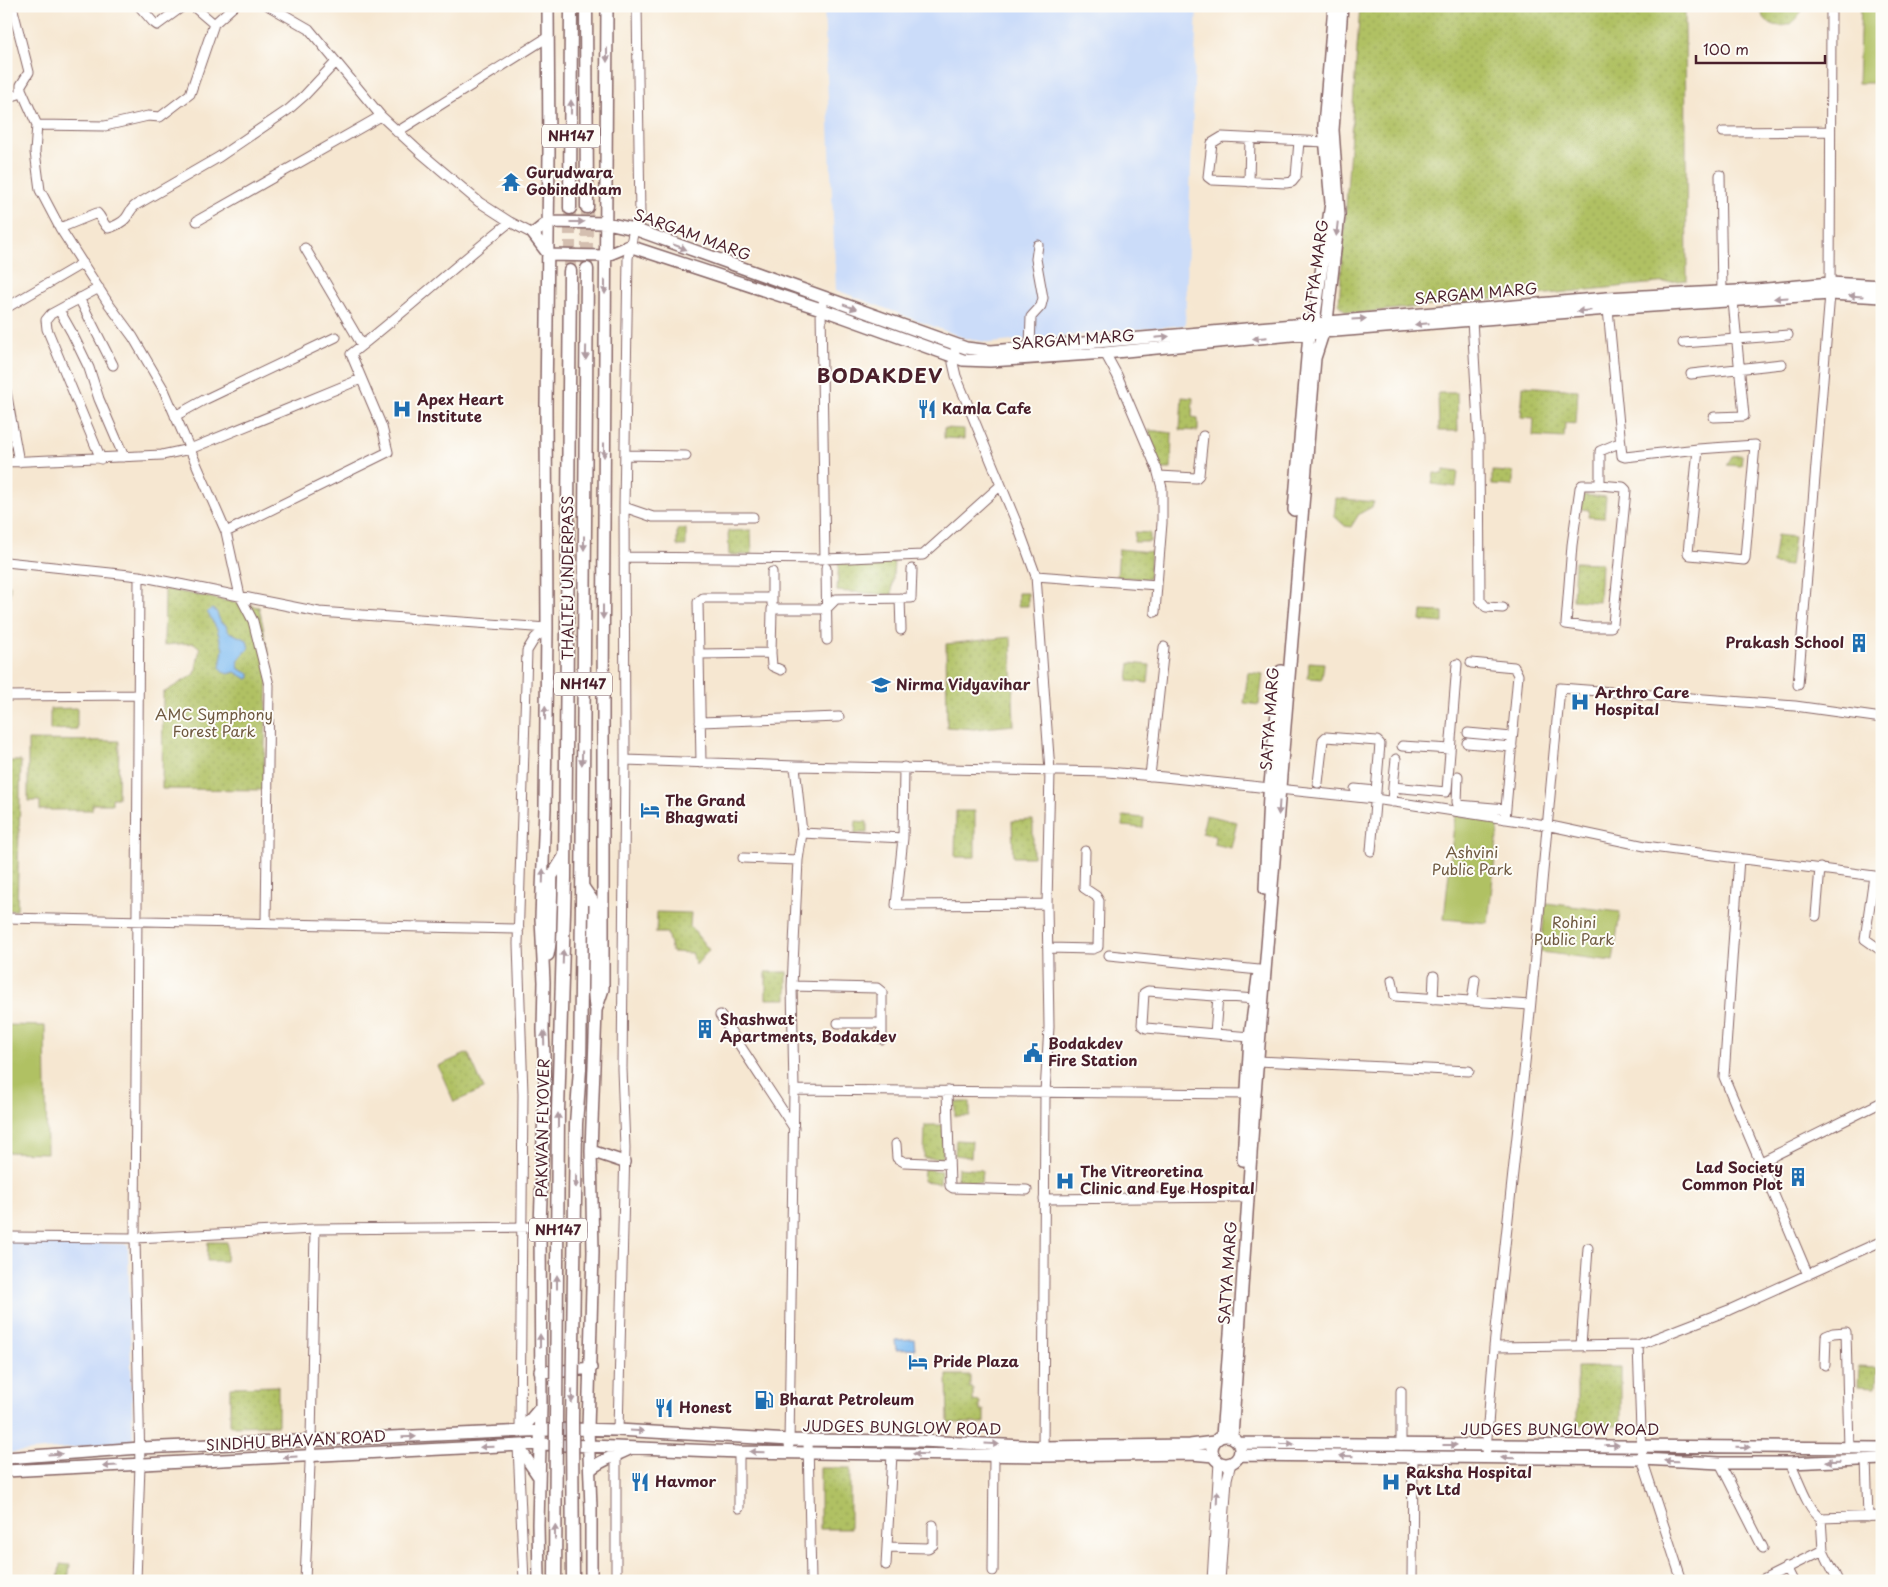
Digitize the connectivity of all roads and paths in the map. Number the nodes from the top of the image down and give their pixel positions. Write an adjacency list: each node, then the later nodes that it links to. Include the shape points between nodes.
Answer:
1 (12, 6): 19 (street, via 29,72 21,85)
2 (139, 6): 3 (street, via 157,25)
3 (183, 6)
4 (193, 6): 15 (street)
5 (234, 6): 15 (street)
6 (269, 6): 17 (street, via 309,29)
7 (548, 6): 16 (main road)
8 (571, 6): 32 (highway, NH147, one-way to 8)
9 (586, 6): 31 (highway, NH147)
10 (607, 6): 36 (main road, one-way to 36)
11 (636, 6): 38 (street, via 640,217)
12 (1334, 6): 18 (main road, SATYA MARG)
13 (1342, 6): 18 (main road, SATYA MARG)
14 (1831, 6): 23 (street)
15 (214, 24): 22 (street, via 190,94 160,117 148,116 105,126)
16 (548, 37): 24 (street); 35 (main road)
17 (336, 62): 21 (street); 37 (street, via 288,110 219,157 130,209 126,218 113,227 105,226 97,213)
18 (1333, 72): 28 (main road, SATYA MARG, via 1324,126); 60 (main road, SATYA MARG, one-way to 60, via 1339,215)
19 (22, 93): 20 (street); 22 (street)
20 (6, 98)
21 (381, 116): 24 (street); 33 (street)
22 (37, 125): 37 (street, via 35,152 40,190)
23 (1830, 131): 25 (street); 50 (street)
24 (397, 132): 34 (street, via 479,202)
25 (1723, 132)
26 (1250, 139): 27 (street); 30 (street); 30 (street, via 1222,138 1212,143 1208,177)
27 (1299, 141): 28 (street); 30 (street, via 1296,177 1292,182)
28 (1326, 142): 61 (main road, SATYA MARG, via 1331,204)
29 (1720, 175): 51 (street)
30 (1249, 182)
31 (587, 207)
32 (570, 208)
33 (197, 220)
34 (510, 222): 39 (street); 68 (street)
35 (548, 222): 36 (main road, SARGAM MARG, one-way to 36); 39 (main road); 43 (main road)
36 (607, 223): 38 (main road, SARGAM MARG); 44 (main road)
37 (60, 228): 45 (street)
38 (634, 229): 40 (street); 55 (main road, SARGAM MARG, one-way to 55)
39 (532, 234): 43 (main road)
40 (630, 246): 44 (main road); 55 (main road, SARGAM MARG); 84 (street)
41 (1038, 246): 69 (street, via 1036,259 1043,298 1041,306 1031,317)
42 (305, 248): 68 (street)
43 (549, 255): 44 (main road); 111 (main road)
44 (606, 256): 183 (main road, one-way to 183, via 603,989)
45 (83, 263): 49 (street); 56 (street)
46 (587, 269): 162 (highway, THALTEJ UNDERPASS / NH147, one-way to 162)
47 (570, 271): 156 (highway, THALTEJ UNDERPASS / NH147)
48 (1882, 286): 50 (main road, SARGAM MARG)
49 (99, 288): 53 (street); 78 (street, via 133,337)
50 (1830, 289): 51 (main road, SARGAM MARG); 52 (main road, SARGAM MARG, one-way to 50); 54 (main road, SARGAM MARG, one-way to 54); 120 (street)
51 (1722, 292): 60 (main road, SARGAM MARG, one-way to 51)
52 (1882, 297)
53 (79, 298): 58 (street); 73 (street)
54 (1732, 301): 57 (main road, SARGAM MARG); 66 (street)
55 (823, 304): 70 (main road, SARGAM MARG); 98 (street)
56 (6, 308)
57 (1608, 309): 59 (main road, SARGAM MARG, one-way to 59); 81 (street)
58 (59, 310): 86 (street, via 89,368 98,399); 87 (street, via 46,320 47,329)
59 (1472, 320): 62 (main road, SARGAM MARG, one-way to 62); 107 (street, via 1479,440 1480,600 1486,607)
60 (1327, 321): 61 (main road, SARGAM MARG); 62 (main road, SATYA MARG)
61 (1314, 322): 63 (main road, SATYA MARG); 69 (main road, SARGAM MARG, one-way to 61)
62 (1323, 332): 63 (main road, SARGAM MARG); 142 (main road, SATYA MARG, via 1315,358)
63 (1309, 334): 71 (main road, SARGAM MARG, one-way to 71); 142 (main road, SATYA MARG)
64 (1788, 334): 66 (street)
65 (336, 337): 78 (street)
66 (1736, 339): 67 (street); 74 (street)
67 (1684, 343)
68 (362, 345): 76 (street, via 351,354)
69 (1030, 348): 70 (main road, SARGAM MARG)
70 (954, 350): 71 (main road, SARGAM MARG, via 963,360 990,361); 91 (street, via 956,376)
71 (1105, 353): 90 (street)
72 (1782, 364): 74 (street)
73 (113, 365)
74 (1739, 369): 75 (street); 79 (street, via 1744,416)
75 (1691, 374)
76 (361, 378): 82 (street); 95 (street, via 382,427 388,452)
77 (6, 390): 89 (street)
78 (175, 416): 82 (street)
79 (1714, 416)
80 (1203, 436): 90 (street, via 1196,478)
81 (1620, 443): 83 (street, via 1625,457); 92 (street, via 1600,451)
82 (190, 449): 86 (street); 95 (street)
83 (1698, 449): 83 (street, via 1756,446 1744,560 1689,554)
84 (625, 455): 85 (street); 93 (street)
85 (686, 456)
86 (124, 457): 87 (street)
87 (101, 459): 89 (street)
88 (6, 462): 89 (street)
89 (19, 462)
90 (1159, 476): 103 (street, via 1162,523)
91 (1001, 485): 98 (street, via 923,555); 102 (street)
92 (1600, 485): 92 (street, via 1582,485 1580,488 1572,545 1567,625 1609,627 1613,624 1626,490)
93 (624, 507): 94 (street, via 653,517); 96 (street)
94 (753, 517)
95 (226, 532): 104 (street)
96 (624, 557): 98 (street); 132 (street)
97 (6, 562): 101 (street)
98 (826, 563): 109 (street)
99 (912, 569): 106 (street, via 911,598)
100 (772, 572): 105 (street)
101 (139, 576): 104 (street); 121 (street)
102 (1036, 576): 103 (street); 137 (street)
103 (1157, 585): 110 (street)
104 (240, 596): 111 (street, via 319,612); 167 (street, via 253,621 269,685)
105 (772, 598): 108 (street); 116 (street, via 703,598 698,602)
106 (900, 598): 109 (street, via 836,599); 112 (street)
107 (1504, 608)
108 (772, 609): 109 (street); 115 (street)
109 (826, 610): 113 (street)
110 (1155, 612)
111 (547, 628): 168 (street, via 535,638 528,651); 173 (main road, one-way to 111, via 541,918)
112 (900, 630)
113 (826, 640)
114 (1164, 647): 138 (street)
115 (771, 653): 116 (street); 119 (street, via 772,666)
116 (699, 654): 125 (street)
117 (1471, 663): 127 (street, via 1514,667 1518,675)
118 (1457, 664): 131 (street)
119 (781, 670)
120 (1798, 685)
121 (138, 695): 122 (street); 166 (street)
122 (6, 696)
123 (840, 717): 125 (street)
124 (1882, 718): 151 (street, via 1795,706 1560,688)
125 (700, 722): 134 (street)
126 (1468, 733): 127 (street)
127 (1512, 737): 130 (street)
128 (1467, 743): 130 (street)
129 (1402, 746): 131 (street)
130 (1512, 747): 147 (street)
131 (1450, 749): 144 (street, via 1447,790)
132 (625, 760): 134 (street); 200 (street)
133 (1396, 760): 141 (street)
134 (701, 763): 135 (street)
135 (795, 766): 136 (street); 152 (street)
136 (904, 767): 137 (street); 153 (street)
137 (1050, 771): 138 (street); 163 (street)
138 (1150, 776): 142 (street)
139 (1458, 776): 149 (street, via 1456,802)
140 (1318, 783): 145 (street, via 1322,740 1326,737 1377,741 1380,744)
141 (1393, 787): 144 (street); 146 (street)
142 (1275, 788): 145 (street); 172 (main road, SATYA MARG); 190 (main road, SATYA MARG, one-way to 190)
143 (1355, 789): 145 (street)
144 (1442, 792): 148 (street)
145 (1375, 795): 146 (street); 155 (street)
146 (1392, 802): 148 (street)
147 (1506, 808): 149 (street); 150 (street)
148 (1440, 809): 149 (street)
149 (1470, 810): 150 (street)
150 (1505, 819): 151 (street)
151 (1546, 825): 158 (street, via 1645,846); 182 (street)
152 (802, 833): 153 (street); 159 (street)
153 (903, 838): 163 (street, via 896,905)
154 (1085, 850): 169 (street, via 1084,888 1099,901 1098,947)
155 (1371, 851)
156 (565, 855): 173 (main road, via 552,876 551,940); 275 (highway, PAKWAN FLYOVER / NH147, one-way to 156, bridge, via 558,1111)
157 (743, 858): 159 (street)
158 (1739, 858): 160 (street); 201 (street, via 1724,1077)
159 (798, 860): 177 (street)
160 (1820, 868): 161 (street); 164 (street)
161 (1878, 876): 170 (street, via 1866,938)
162 (583, 887): 183 (main road, via 592,900 592,988); 276 (highway, NH147, one-way to 276, bridge, via 573,1354)
163 (1047, 904): 169 (street)
164 (1816, 916)
165 (6, 918): 166 (street)
166 (136, 921): 167 (street); 210 (street)
167 (266, 923): 168 (street)
168 (519, 929): 207 (street, via 523,1080)
169 (1048, 948): 194 (street)
170 (1882, 951)
171 (1109, 955): 172 (street)
172 (1259, 970): 180 (main road, SATYA MARG)
173 (544, 976): 206 (main road, one-way to 173, via 545,1079)
174 (1434, 976): 179 (street)
175 (1475, 979): 181 (street)
176 (1392, 980): 179 (street, via 1395,996)
177 (792, 986): 185 (street, via 877,988 882,992); 192 (street)
178 (1218, 996): 180 (street); 187 (street); 187 (street, via 1144,993 1142,1025 1146,1028)
179 (1433, 998): 181 (street)
180 (1255, 999): 188 (main road, SATYA MARG)
181 (1472, 1001): 182 (street)
182 (1530, 1004): 217 (street)
183 (596, 1010): 199 (main road)
184 (720, 1015): 197 (street)
185 (882, 1023): 186 (street); 189 (street)
186 (838, 1024)
187 (1214, 1034): 188 (street)
188 (1250, 1036): 195 (main road, SATYA MARG)
189 (882, 1039)
190 (1258, 1061): 191 (street); 195 (main road, SATYA MARG)
191 (1469, 1070)
192 (794, 1090): 193 (street); 197 (street)
193 (947, 1091): 194 (street); 202 (street)
194 (1045, 1092): 195 (street); 205 (street)
195 (1251, 1094): 204 (main road, SATYA MARG); 214 (main road, SATYA MARG)
196 (1882, 1102): 201 (street)
197 (794, 1128): 228 (street)
198 (896, 1144): 202 (street, via 897,1158 904,1162)
199 (591, 1151): 200 (main road); 219 (main road)
200 (624, 1162): 225 (street)
201 (1761, 1162): 213 (street)
202 (948, 1164): 203 (street, via 948,1181 953,1188)
203 (1027, 1190)
204 (1241, 1197): 205 (street); 214 (main road, SATYA MARG)
205 (1044, 1199): 241 (street)
206 (540, 1227): 207 (street); 220 (main road, one-way to 206)
207 (520, 1228): 208 (street); 226 (street)
208 (315, 1229): 210 (street); 227 (street)
209 (6, 1237): 210 (street)
210 (135, 1238): 236 (street)
211 (1882, 1241): 213 (street)
212 (1588, 1248): 216 (street)
213 (1808, 1275): 215 (street)
214 (1238, 1285): 239 (main road, SATYA MARG)
215 (1638, 1345): 216 (street); 232 (street)
216 (1581, 1346): 217 (street)
217 (1494, 1347): 231 (street)
218 (1825, 1365): 240 (street, via 1826,1336 1846,1332)
219 (591, 1368): 220 (main road); 223 (main road)
220 (540, 1371): 222 (main road)
221 (1401, 1391): 230 (street)
222 (541, 1407): 224 (main road); 226 (main road)
223 (588, 1429): 224 (main road, SINDHU BHAVAN ROAD); 225 (main road, JUDGES BUNGLOW ROAD); 234 (main road)
224 (540, 1430): 226 (main road, SINDHU BHAVAN ROAD); 229 (main road)
225 (618, 1430): 228 (main road, JUDGES BUNGLOW ROAD, one-way to 228)
226 (520, 1432): 227 (main road, SINDHU BHAVAN ROAD, one-way to 226)
227 (311, 1440): 236 (main road, SINDHU BHAVAN ROAD); 246 (street)
228 (790, 1440): 235 (main road, JUDGES BUNGLOW ROAD); 243 (street)
229 (540, 1444): 233 (main road, SINDHU BHAVAN ROAD); 234 (main road, SINDHU BHAVAN ROAD); 259 (main road)
230 (1401, 1445): 231 (main road, JUDGES BUNGLOW ROAD, one-way to 231); 239 (main road, JUDGES BUNGLOW ROAD, one-way to 230)
231 (1486, 1445): 232 (main road, JUDGES BUNGLOW ROAD, one-way to 232); 250 (street)
232 (1642, 1445): 240 (main road, JUDGES BUNGLOW ROAD, one-way to 240); 251 (street)
233 (518, 1446): 246 (main road, SINDHU BHAVAN ROAD, one-way to 246); 259 (main road); 273 (street)
234 (588, 1446): 237 (main road, JUDGES BUNGLOW ROAD); 257 (main road)
235 (808, 1446): 241 (main road, JUDGES BUNGLOW ROAD, one-way to 241, via 921,1441); 243 (main road, JUDGES BUNGLOW ROAD); 244 (main road, JUDGES BUNGLOW ROAD); 279 (street)
236 (140, 1448): 249 (main road, SINDHU BHAVAN ROAD, one-way to 236); 256 (street)
237 (631, 1448): 242 (main road, JUDGES BUNGLOW ROAD); 247 (main road)
238 (1882, 1448): 240 (main road, JUDGES BUNGLOW ROAD)
239 (1226, 1449): 241 (main road, JUDGES BUNGLOW ROAD, via 1191,1454); 248 (main road, JUDGES BUNGLOW ROAD, one-way to 239); 280 (street, SATYA MARG, one-way to 239); 281 (street, SATYA MARG)
240 (1849, 1449)
241 (1043, 1451): 245 (main road, JUDGES BUNGLOW ROAD)
242 (738, 1452): 243 (main road, JUDGES BUNGLOW ROAD, one-way to 242); 260 (street)
243 (789, 1452)
244 (892, 1454): 245 (main road, JUDGES BUNGLOW ROAD, one-way to 244); 265 (street)
245 (994, 1455): 270 (street)
246 (311, 1456): 256 (main road, SINDHU BHAVAN ROAD, one-way to 256); 272 (street)
247 (616, 1457): 257 (main road, via 602,1461); 278 (street)
248 (1413, 1457): 250 (main road, JUDGES BUNGLOW ROAD); 282 (street)
249 (6, 1458)
250 (1486, 1458): 251 (main road, JUDGES BUNGLOW ROAD, one-way to 250)
251 (1642, 1459): 254 (main road, JUDGES BUNGLOW ROAD, one-way to 251); 283 (street)
252 (1866, 1459): 253 (main road, JUDGES BUNGLOW ROAD); 255 (main road, JUDGES BUNGLOW ROAD, one-way to 255); 261 (street)
253 (1882, 1459)
254 (1720, 1462): 255 (main road, JUDGES BUNGLOW ROAD); 266 (street)
255 (1790, 1462): 263 (street, via 1810,1505)
256 (140, 1465): 258 (main road, SINDHU BHAVAN ROAD, one-way to 258); 271 (street)
257 (590, 1470): 277 (main road)
258 (6, 1472)
259 (539, 1477): 274 (main road)
260 (739, 1508)
261 (1868, 1516): 262 (street); 263 (street)
262 (1882, 1516)
263 (1821, 1518): 267 (street)
264 (933, 1525): 265 (street, via 933,1545 928,1548)
265 (887, 1547): 268 (street)
266 (1763, 1548)
267 (1823, 1550): 269 (street); 286 (street)
268 (886, 1565)
269 (1786, 1567): 284 (street); 285 (street)
270 (994, 1571)
271 (136, 1581)
272 (305, 1581)
273 (524, 1581)
274 (539, 1581)
275 (555, 1581)
276 (573, 1581)
277 (591, 1581)
278 (616, 1581)
279 (811, 1581)
280 (1212, 1581)
281 (1220, 1581)
282 (1412, 1581)
283 (1682, 1581)
284 (1761, 1581)
285 (1793, 1581)
286 (1838, 1581)

